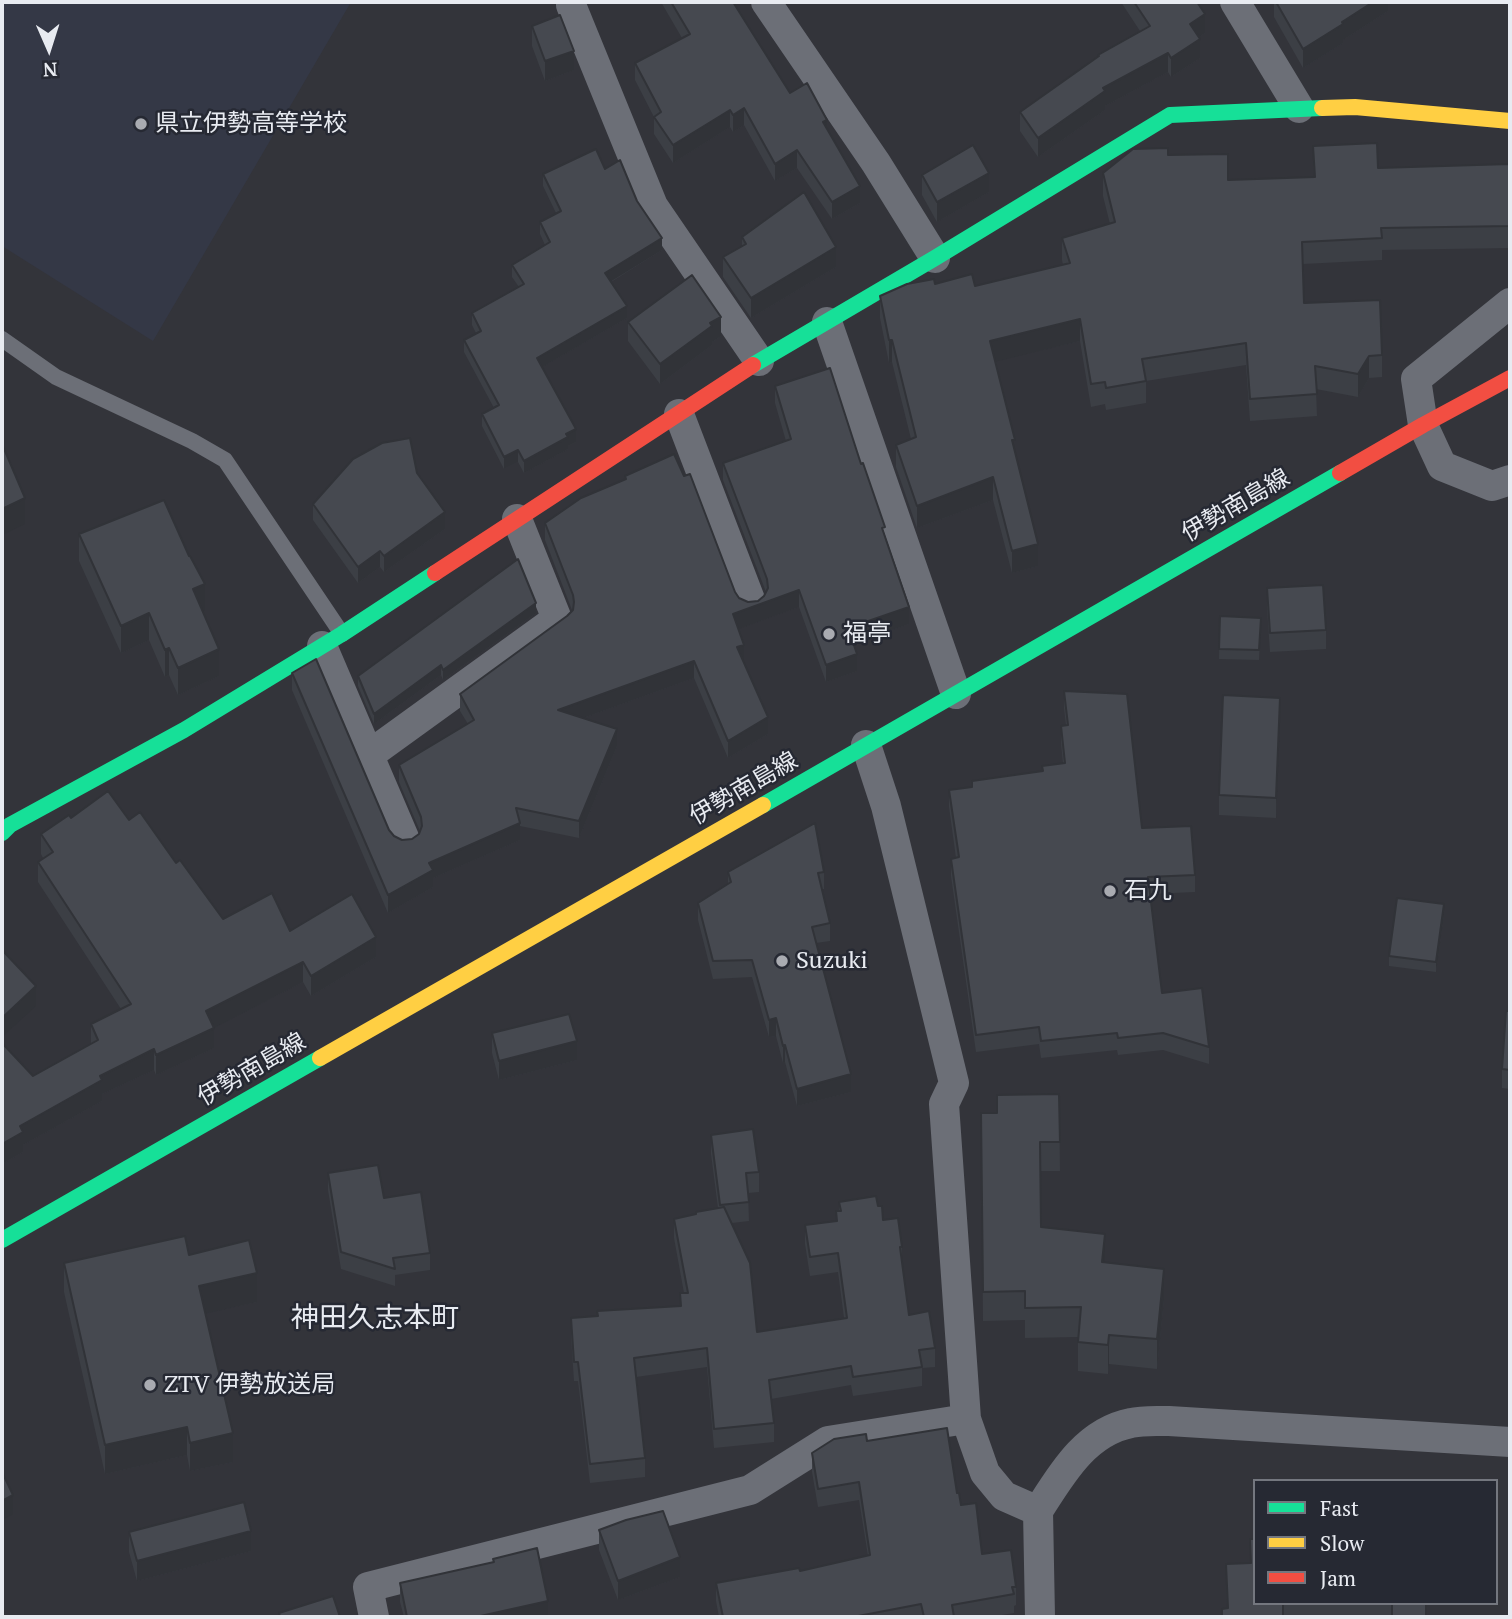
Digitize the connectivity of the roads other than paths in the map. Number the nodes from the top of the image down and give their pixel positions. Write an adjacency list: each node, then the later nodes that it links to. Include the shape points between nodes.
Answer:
1 (572, 2): 10 (street, via 653,206)
2 (766, 2): 6 (street)
3 (1235, 2): 4 (street)
4 (1299, 108): 5 (main road, via 1355,107); 6 (main road, via 1170,115)
5 (1510, 121)
6 (935, 258): 8 (main road)
7 (1510, 303): 13 (street, via 1416,379)
8 (827, 322): 10 (main road); 18 (street)
9 (2, 339): 17 (lane, via 56,376 225,460)
10 (759, 361): 12 (main road)
11 (1510, 378): 13 (main road, 伊勢南島線)
12 (679, 414): 15 (main road); 16 (street)
13 (1423, 425): 14 (street, via 1442,466 1492,486); 18 (main road, 伊勢南島線)
14 (1510, 480)
15 (517, 519): 17 (main road); 20 (street, via 558,620)
16 (751, 602)
17 (332, 640): 20 (street); 21 (main road)
18 (956, 694): 19 (main road, 伊勢南島線)
19 (866, 745): 23 (main road, 伊勢南島線); 24 (street, via 886,806 954,1083 944,1104)
20 (369, 755): 22 (street)
21 (2, 833)
22 (405, 840)
23 (2, 1240)
24 (966, 1419): 26 (street, via 985,1473 1004,1496); 27 (street, via 828,1441 750,1490 368,1587)
25 (1510, 1441): 26 (street, via 1169,1421 1131,1423 1107,1431 1085,1446)
26 (1038, 1511): 28 (street)
27 (374, 1617)
28 (1040, 1617)

